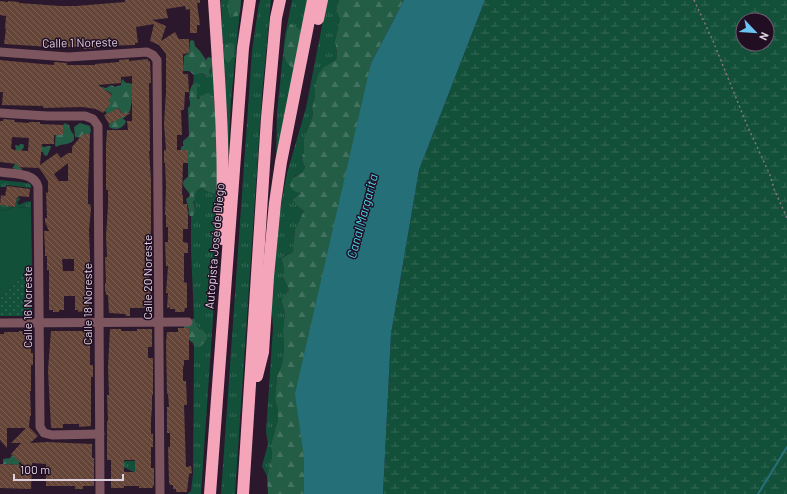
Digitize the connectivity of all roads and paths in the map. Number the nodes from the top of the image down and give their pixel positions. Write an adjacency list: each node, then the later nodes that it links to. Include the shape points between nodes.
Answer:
1 (214, 0): 13 (highway, via 222,192 217,288)
2 (250, 0): 13 (highway, Autopista José de Diego, via 243,48)
3 (280, 0): 19 (highway, via 276,18 265,148)
4 (313, 0): 12 (highway, via 281,162)
5 (322, 0): 12 (highway)
6 (694, 0): 11 (path)
7 (0, 52): 8 (street, Calle 1 Noreste, via 68,57 147,52)
8 (157, 60): 15 (street, Calle 20 Noreste)
9 (0, 113): 14 (street, Calle 18 Noreste, via 89,117 96,122)
10 (0, 172): 18 (street, Calle 16 Noreste, via 29,176 38,187)
11 (787, 218)
12 (272, 225): 19 (highway, via 263,352)
13 (222, 316): 23 (highway, Autopista José de Diego)
14 (100, 322): 15 (street); 18 (street); 20 (street, Calle 18 Noreste)
15 (159, 322): 16 (street); 22 (street, Calle 20 Noreste)
16 (188, 322)
17 (0, 323): 18 (street)
18 (39, 323): 20 (street, Calle 16 Noreste, via 40,427 44,433 52,435)
19 (250, 403): 24 (highway)
20 (100, 434): 21 (street, Calle 18 Noreste)
21 (100, 494)
22 (160, 494)
23 (210, 494)
24 (243, 494)

